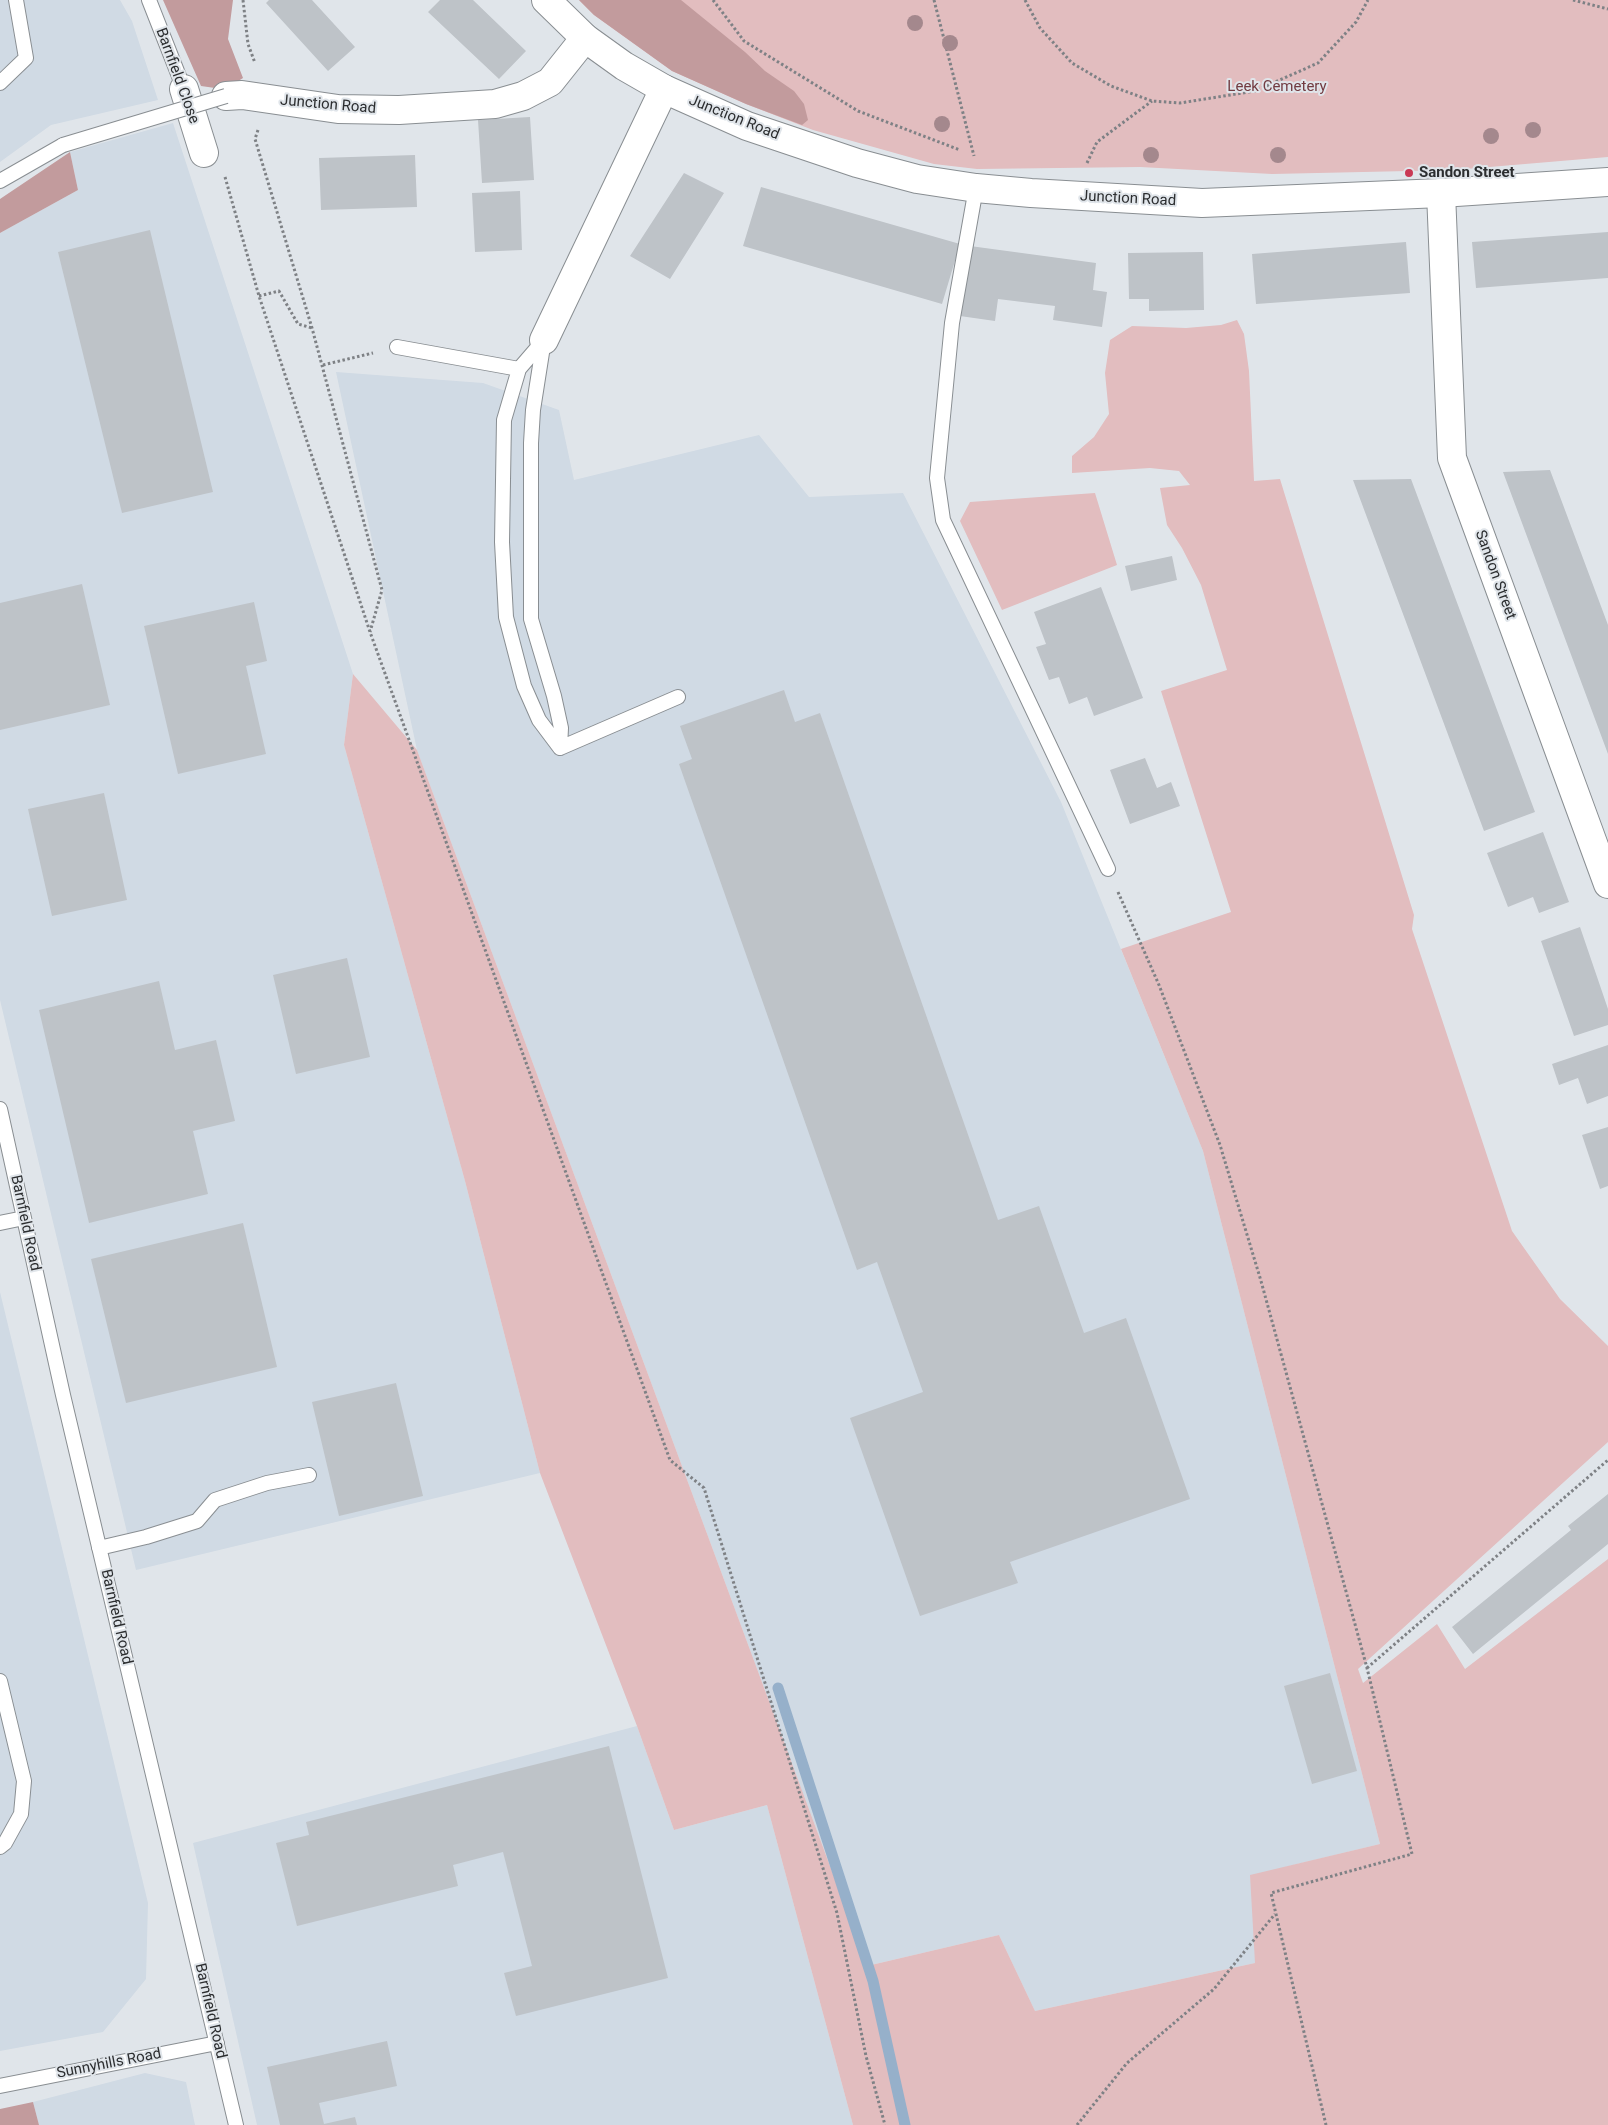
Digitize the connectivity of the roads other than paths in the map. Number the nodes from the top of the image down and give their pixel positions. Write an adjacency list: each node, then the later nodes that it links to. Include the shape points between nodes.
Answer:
1 (16, 0): 5 (lane, via 26,58)
2 (149, 0): 6 (lane, Barnfield Close)
3 (546, 0): 4 (street, Junction Road)
4 (585, 38): 7 (street, Junction Road); 8 (street, Junction Road, via 550,82 523,96 495,104 390,110 338,109 242,94)
5 (0, 83)
6 (184, 89): 9 (street, Barnfield Close)
7 (664, 89): 12 (street, Junction Road, via 747,126 857,163 917,179); 14 (street)
8 (226, 96): 10 (lane, bridge, via 63,146)
9 (204, 153)
10 (0, 180)
11 (1608, 182): 13 (street, Junction Road)
12 (976, 188): 13 (street, Junction Road, via 1083,198 1202,202); 19 (lane, via 951,333 937,478 943,520)
13 (1442, 193): 20 (street, Sandon Street, via 1452,458)
14 (544, 340): 16 (lane); 18 (lane, via 531,443 531,619 554,696)
15 (397, 347): 16 (lane)
16 (519, 369): 18 (lane, via 504,420 502,532 506,616 524,686 539,720)
17 (678, 697): 18 (lane)
18 (560, 748)
19 (1108, 869)
20 (1608, 884)
21 (0, 1109): 22 (lane, Barnfield Road)
22 (24, 1218): 23 (lane); 25 (lane, Barnfield Road)
23 (0, 1223)
24 (309, 1475): 25 (lane, via 267,1483 215,1500 197,1521)
25 (99, 1548): 28 (lane, Barnfield Road)
26 (0, 1681): 27 (lane, via 24,1781 21,1814)
27 (0, 1847)
28 (217, 2043): 29 (lane, Sunnyhills Road); 30 (lane, Barnfield Road)
29 (0, 2086)
30 (236, 2125)

